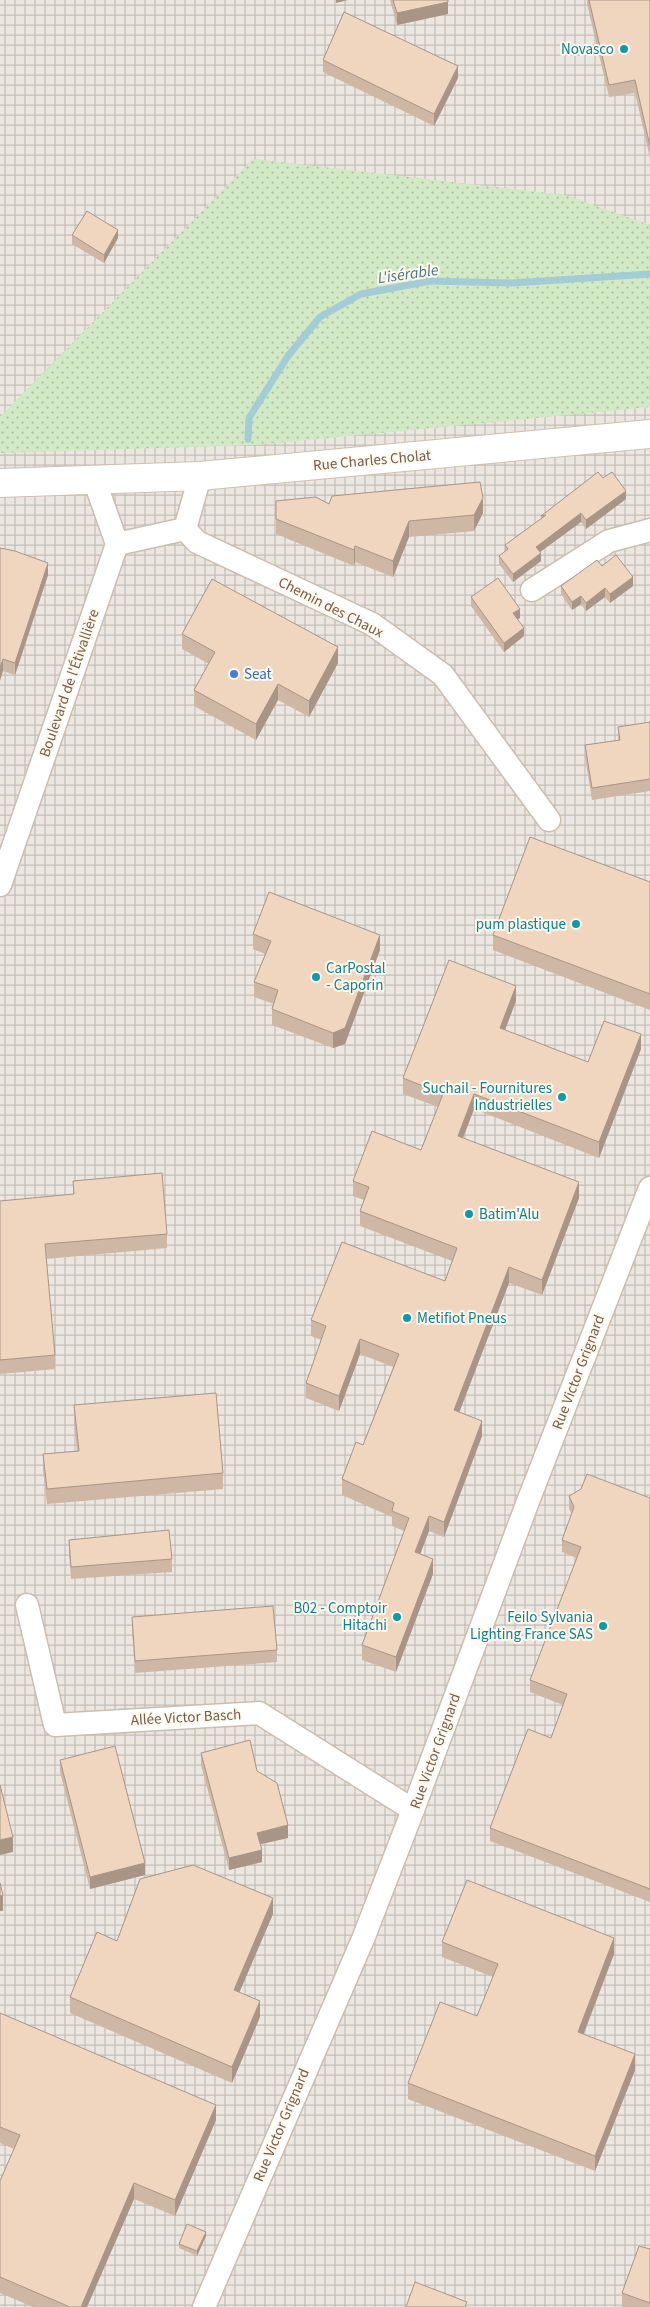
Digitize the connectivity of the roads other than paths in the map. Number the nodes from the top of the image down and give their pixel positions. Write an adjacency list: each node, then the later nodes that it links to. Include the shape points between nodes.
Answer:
1 (650, 438): 2 (street, Rue Charles Cholat)
2 (200, 476): 3 (street, Rue Charles Cholat); 5 (street)
3 (95, 482): 4 (street, Rue Charles Cholat); 7 (street)
4 (0, 483)
5 (185, 529): 7 (street); 9 (street, Chemin des Chaux, via 197,542 372,624 444,674)
6 (650, 530): 8 (street, via 610,541)
7 (117, 544): 10 (street, Boulevard de l'Étivallière)
8 (532, 590)
9 (549, 820)
10 (0, 885)
11 (650, 1188): 13 (street, Rue Victor Grignard)
12 (27, 1605): 13 (street, Allée Victor Basch, via 55,1725 259,1713)
13 (413, 1810): 14 (street, Rue Victor Grignard, via 362,1939)
14 (204, 2307)

